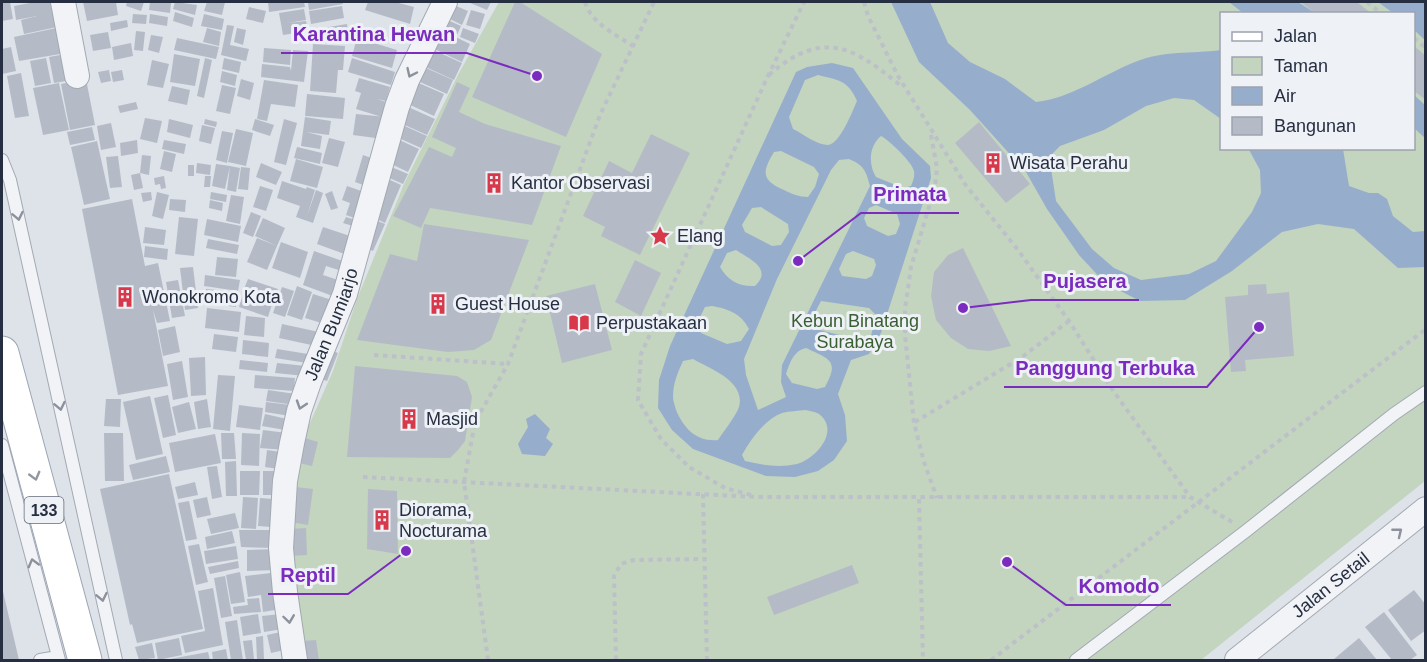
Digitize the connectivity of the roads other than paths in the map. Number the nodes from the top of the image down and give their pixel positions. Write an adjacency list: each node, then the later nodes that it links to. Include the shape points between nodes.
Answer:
1 (63, 2): 3 (street)
2 (445, 2): 12 (street, Jalan Bumiarjo, one-way to 12, via 397,107 345,294 299,411 285,481 281,548)
3 (77, 76)
4 (2, 160): 11 (lane, one-way to 11, via 10,180)
5 (2, 357): 9 (main road, 133, one-way to 9)
6 (1425, 392): 13 (lane)
7 (2, 445): 9 (lane, one-way to 7)
8 (1425, 509): 14 (street, Jalan Setail, one-way to 8)
9 (67, 659): 10 (lane)
10 (40, 660)
11 (116, 660)
12 (295, 660)
13 (1076, 660)
14 (1238, 660)

